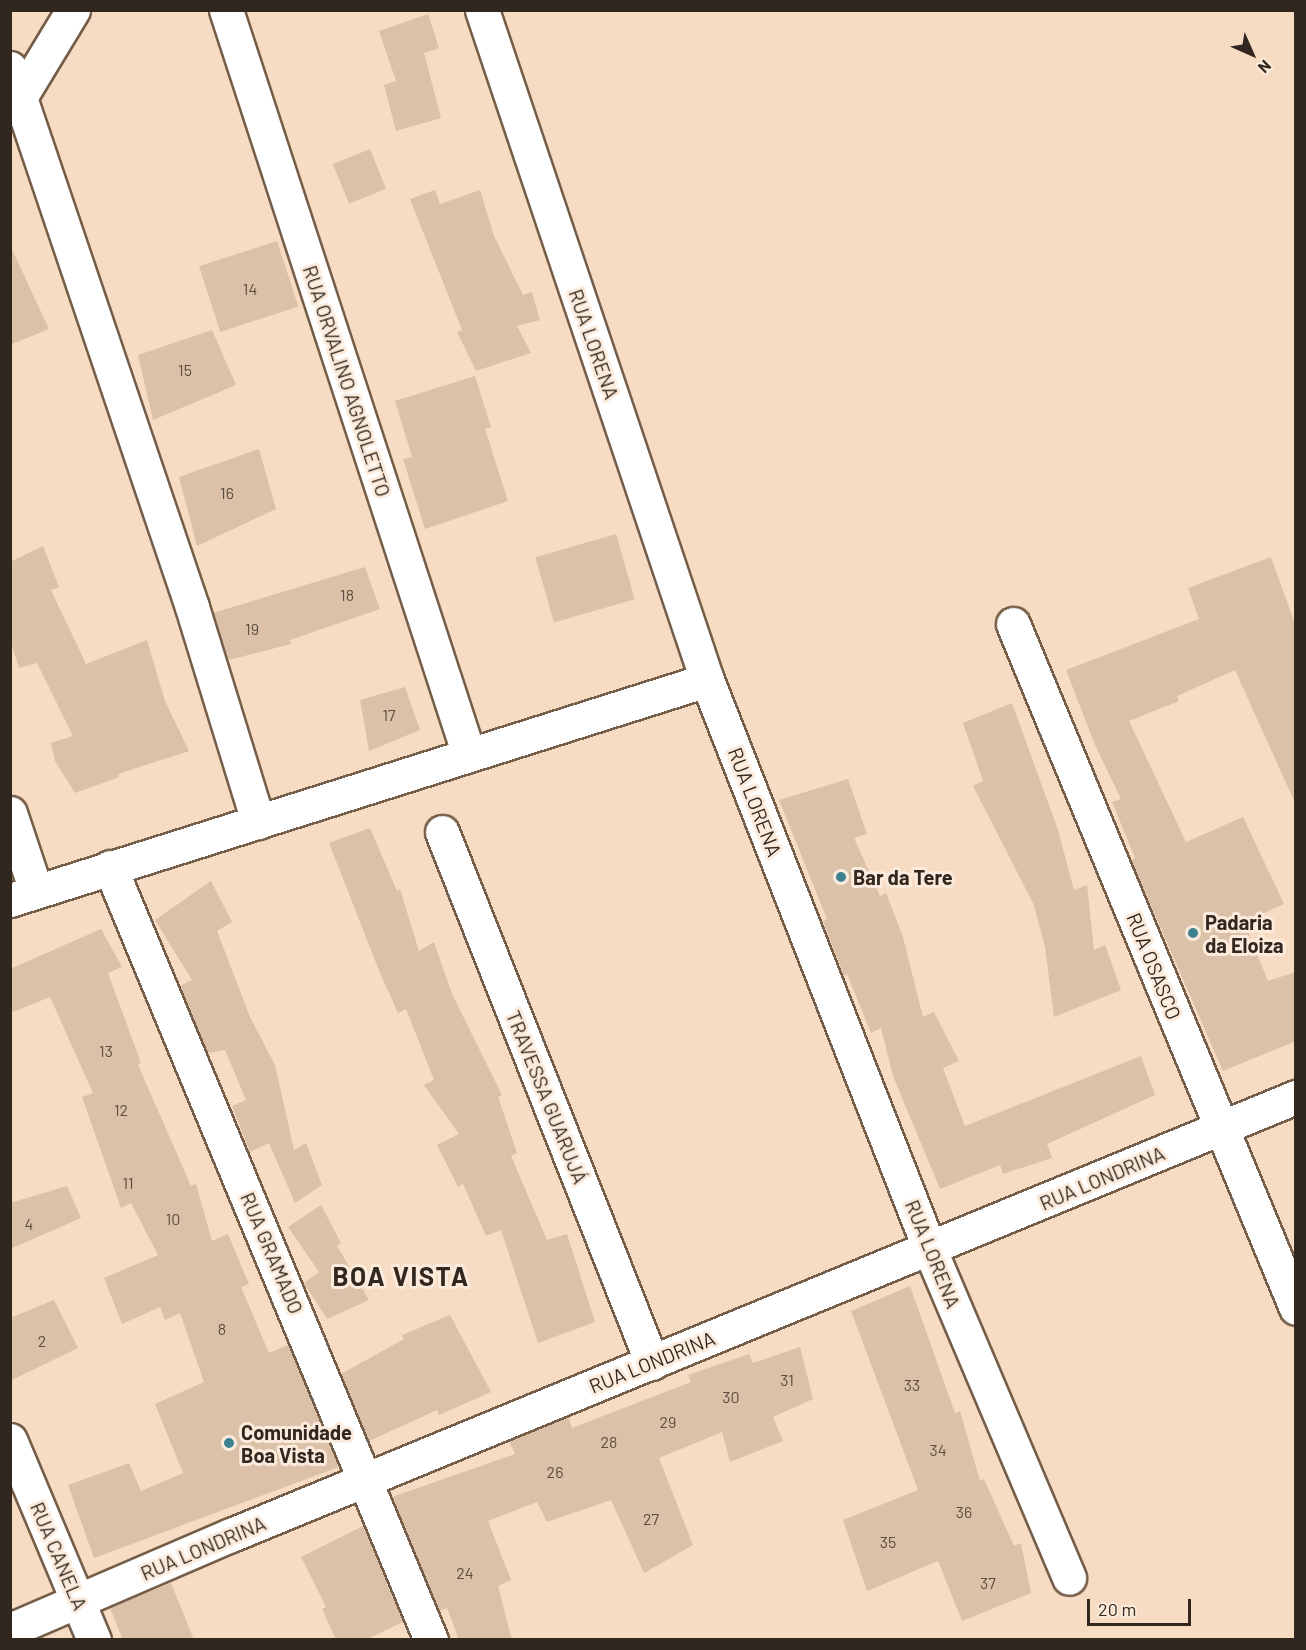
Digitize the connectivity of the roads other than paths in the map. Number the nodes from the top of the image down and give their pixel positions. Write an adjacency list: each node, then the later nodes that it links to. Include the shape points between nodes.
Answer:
1 (73, 10): 4 (street)
2 (226, 10): 7 (street, RUA ORVALINO AGNOLETTO)
3 (482, 10): 6 (street, RUA LORENA)
4 (14, 93): 9 (street, via 192,607)
5 (1013, 624): 14 (street, RUA OSASCO)
6 (706, 680): 7 (street); 15 (street, RUA LORENA)
7 (468, 752): 9 (street)
8 (10, 813): 12 (street)
9 (258, 822): 11 (street)
10 (442, 832): 17 (street, TRAVESSA GUARUJÁ)
11 (110, 867): 12 (street); 19 (street, RUA GRAMADO)
12 (23, 895)
13 (1296, 1097): 14 (street, RUA LONDRINA)
14 (1221, 1128): 15 (street, RUA LONDRINA); 16 (street, RUA OSASCO)
15 (930, 1250): 17 (street, RUA LONDRINA); 20 (street, RUA LORENA)
16 (1296, 1308)
17 (652, 1362): 19 (street, RUA LONDRINA)
18 (10, 1440): 21 (street, RUA CANELA)
19 (367, 1479): 21 (street, RUA LONDRINA); 24 (street, RUA GRAMADO)
20 (1070, 1578)
21 (79, 1602): 22 (street, RUA LONDRINA); 23 (street, RUA CANELA)
22 (10, 1630)
23 (94, 1640)
24 (431, 1640)

